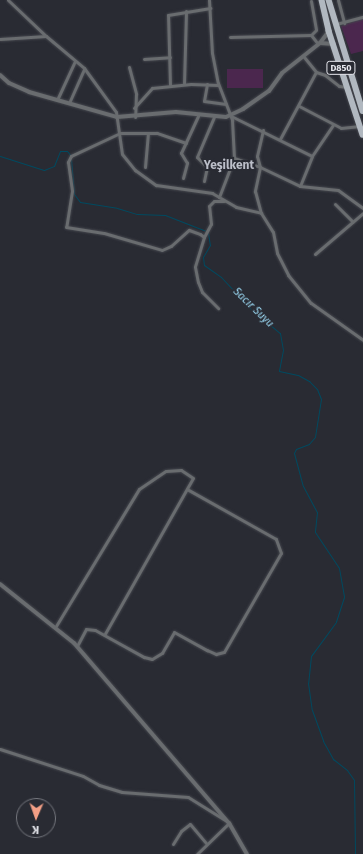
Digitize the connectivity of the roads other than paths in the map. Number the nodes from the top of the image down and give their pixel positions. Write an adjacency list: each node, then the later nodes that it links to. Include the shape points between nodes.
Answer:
1 (8, 0): 14 (street)
2 (209, 0): 7 (street)
3 (322, 0): 12 (highway, D850)
4 (329, 0): 11 (highway, D850)
5 (338, 0): 10 (street)
6 (311, 1): 13 (street, via 316,30)
7 (210, 8): 8 (street); 30 (street, via 212,53)
8 (186, 10): 19 (street, via 168,15); 27 (street)
9 (363, 17): 10 (street)
10 (344, 22): 11 (street)
11 (335, 25): 32 (highway, D850)
12 (329, 31): 17 (street); 18 (highway, D850)
13 (311, 35): 15 (street); 17 (street)
14 (46, 36): 16 (street); 22 (street)
15 (230, 37)
16 (0, 39)
17 (319, 43): 18 (street); 20 (street)
18 (334, 44): 31 (highway, D850)
19 (170, 57): 21 (street); 29 (street)
20 (304, 57): 25 (street); 40 (street, via 282,73 269,91)
21 (144, 58)
22 (75, 61): 24 (street); 33 (street)
23 (129, 67): 37 (street, via 136,94)
24 (84, 69): 34 (street); 41 (street, via 111,104)
25 (316, 72): 31 (street, via 325,75 339,86); 36 (street)
26 (0, 75): 33 (street, via 9,83)
27 (184, 84): 28 (street); 29 (street)
28 (207, 84): 30 (street); 35 (street, via 204,101)
29 (170, 85): 37 (street, via 152,88)
30 (218, 85): 35 (street)
31 (347, 87): 45 (highway, D850)
32 (361, 98): 38 (highway, D850)
33 (58, 100): 34 (street)
34 (69, 104): 41 (street)
35 (226, 104): 40 (street)
36 (299, 106): 44 (street); 50 (street)
37 (134, 108): 42 (street)
38 (363, 111)
39 (198, 116): 42 (street, via 176,112 149,113); 43 (street); 51 (street)
40 (231, 116): 43 (street); 46 (street); 53 (street)
41 (117, 117): 42 (street); 47 (street)
42 (135, 117)
43 (214, 117): 57 (street, via 197,157 207,167)
44 (333, 125): 45 (street, via 344,128); 52 (street)
45 (360, 126): 49 (highway, D850)
46 (263, 130): 50 (street); 55 (street, via 257,156)
47 (120, 133): 48 (street); 59 (street, via 122,154 135,170 156,185 212,193); 66 (street, via 70,157 72,192 66,227 104,233 162,250 171,246 188,230)
48 (148, 133): 51 (street, via 171,136); 54 (street)
49 (363, 135)
50 (280, 139): 52 (street)
51 (186, 143): 56 (street, via 180,153 187,163)
52 (312, 156): 58 (street)
53 (234, 158): 55 (street); 59 (street)
54 (145, 167)
55 (260, 167): 58 (street); 63 (street, via 254,188)
56 (183, 178)
57 (204, 181)
58 (300, 186): 62 (street, via 338,190)
59 (219, 198): 60 (street)
60 (225, 200): 63 (street, via 236,207); 66 (street, via 214,201 209,206 211,224)
61 (335, 204): 65 (street)
62 (363, 208)
63 (261, 213): 69 (street, via 273,232 277,254 294,282 311,303)
64 (363, 213): 65 (street)
65 (353, 222): 67 (street)
66 (204, 236): 68 (street, via 195,267 202,292)
67 (315, 254)
68 (218, 308)
69 (363, 340)
70 (187, 489): 72 (street, via 193,478 181,470 166,471 139,489); 73 (street); 73 (street, via 276,539 281,552 229,644 224,652 216,654 174,632 162,653 152,659)
71 (0, 584): 72 (street)
72 (56, 626): 74 (street)
73 (104, 635): 74 (street, via 86,629)
74 (77, 646): 76 (street)
75 (0, 749): 76 (street, via 83,776 99,785 122,792 188,797)
76 (228, 822): 77 (street); 80 (street)
77 (206, 843): 78 (street, via 190,824 181,831); 79 (street)
78 (173, 844)
79 (197, 854)
80 (247, 854)

